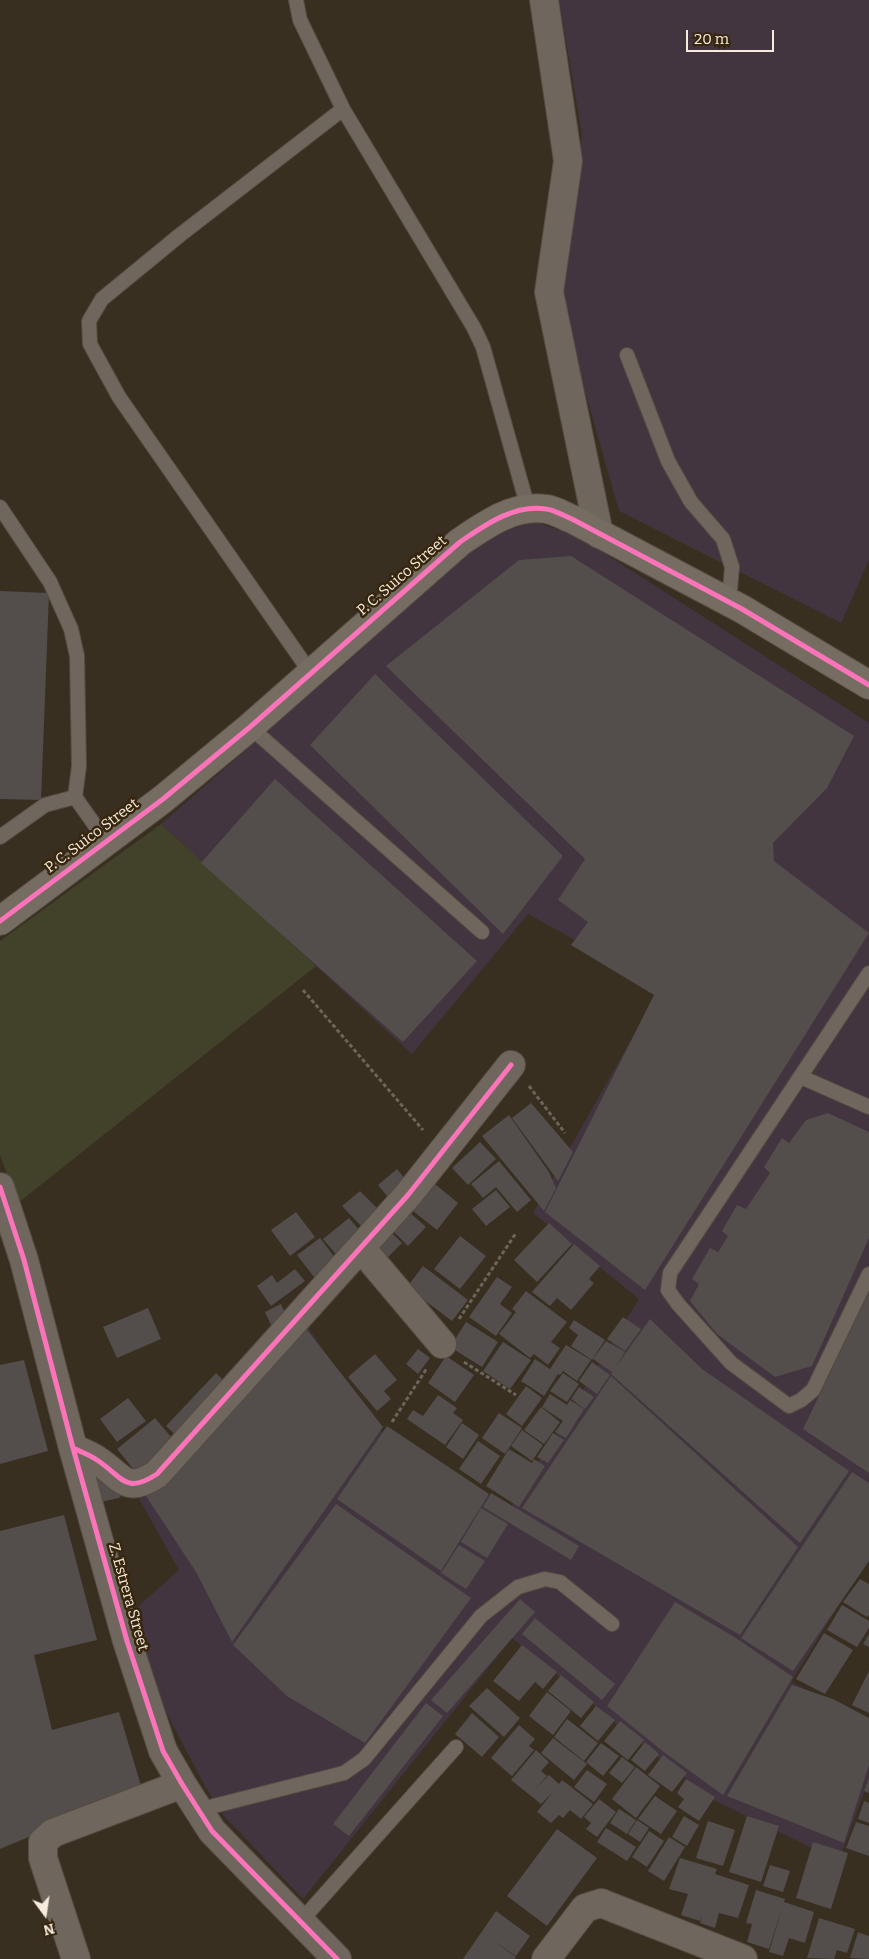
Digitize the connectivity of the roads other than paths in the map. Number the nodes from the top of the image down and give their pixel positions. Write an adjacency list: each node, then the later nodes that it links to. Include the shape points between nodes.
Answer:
1 (296, 0): 3 (lane, via 300,20)
2 (544, 0): 7 (street, via 568,160 549,292)
3 (343, 109): 6 (lane, via 483,347); 9 (lane, via 102,300 89,321 90,344 119,397)
4 (627, 355): 8 (lane, via 668,461 691,502 723,538 732,567)
5 (0, 507): 12 (lane, via 50,582 71,630 77,656 79,766)
6 (528, 508): 7 (street, P. C. Suico Street, via 548,509); 9 (street, P. C. Suico Street, via 486,524 460,542)
7 (599, 534): 8 (street, P. C. Suico Street)
8 (729, 602): 10 (street, P. C. Suico Street)
9 (310, 672): 11 (street, P. C. Suico Street)
10 (869, 685)
11 (250, 727): 14 (street, P. C. Suico Street); 16 (lane)
12 (75, 797): 13 (lane, via 45,805); 14 (lane)
13 (0, 837)
14 (106, 842): 15 (street, P. C. Suico Street)
15 (0, 921)
16 (482, 932)
17 (869, 973): 19 (lane)
18 (511, 1064): 22 (street)
19 (801, 1077): 20 (lane); 23 (lane, via 670,1273 668,1290 730,1363 789,1406 813,1390)
20 (869, 1108)
21 (0, 1187): 25 (street, Z. Estrera Street, via 24,1260)
22 (361, 1248): 24 (street); 25 (street, via 157,1474 142,1484 124,1482 97,1460)
23 (869, 1274)
24 (442, 1344)
25 (73, 1448): 28 (street, Z. Estrera Street, via 127,1641 163,1751)
26 (612, 1624): 29 (lane, via 560,1582 545,1579 518,1587 481,1616 364,1760 344,1773)
27 (456, 1747): 30 (lane)
28 (182, 1784): 29 (street, Z. Estrera Street); 31 (street, via 53,1833 43,1842 43,1858)
29 (198, 1810): 30 (street, Z. Estrera Street, via 212,1831)
30 (300, 1922): 32 (street, Z. Estrera Street)
31 (76, 1959)
32 (337, 1959)
33 (546, 1959): 34 (street, via 585,1908 600,1903)
34 (743, 1959)

